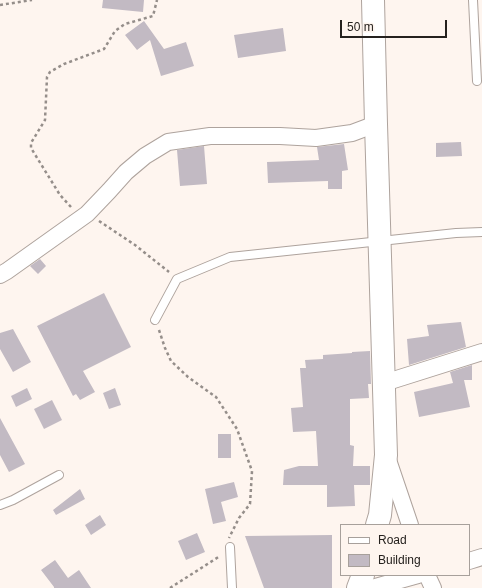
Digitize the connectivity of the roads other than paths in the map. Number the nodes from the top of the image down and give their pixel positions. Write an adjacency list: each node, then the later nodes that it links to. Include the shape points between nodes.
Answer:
1 (373, 0): 4 (street)
2 (473, 0): 3 (lane)
3 (477, 81)
4 (376, 124): 6 (street); 7 (street, via 352,133 316,138 210,136 168,142 126,172 87,214)
5 (482, 232): 6 (lane)
6 (380, 242): 8 (lane, via 230,257 177,279); 10 (street)
7 (0, 275)
8 (155, 320)
9 (482, 352): 10 (street)
10 (384, 383): 11 (street)
11 (386, 455): 14 (street); 15 (street)
12 (59, 475): 13 (lane)
13 (0, 505)
14 (377, 524)
15 (410, 524)
16 (230, 547): 22 (lane)
17 (482, 557): 18 (street)
18 (470, 561)
19 (363, 576): 23 (street)
20 (414, 576): 24 (street)
21 (428, 576): 25 (street)
22 (232, 588)
23 (358, 588)
24 (372, 588)
25 (433, 588)

